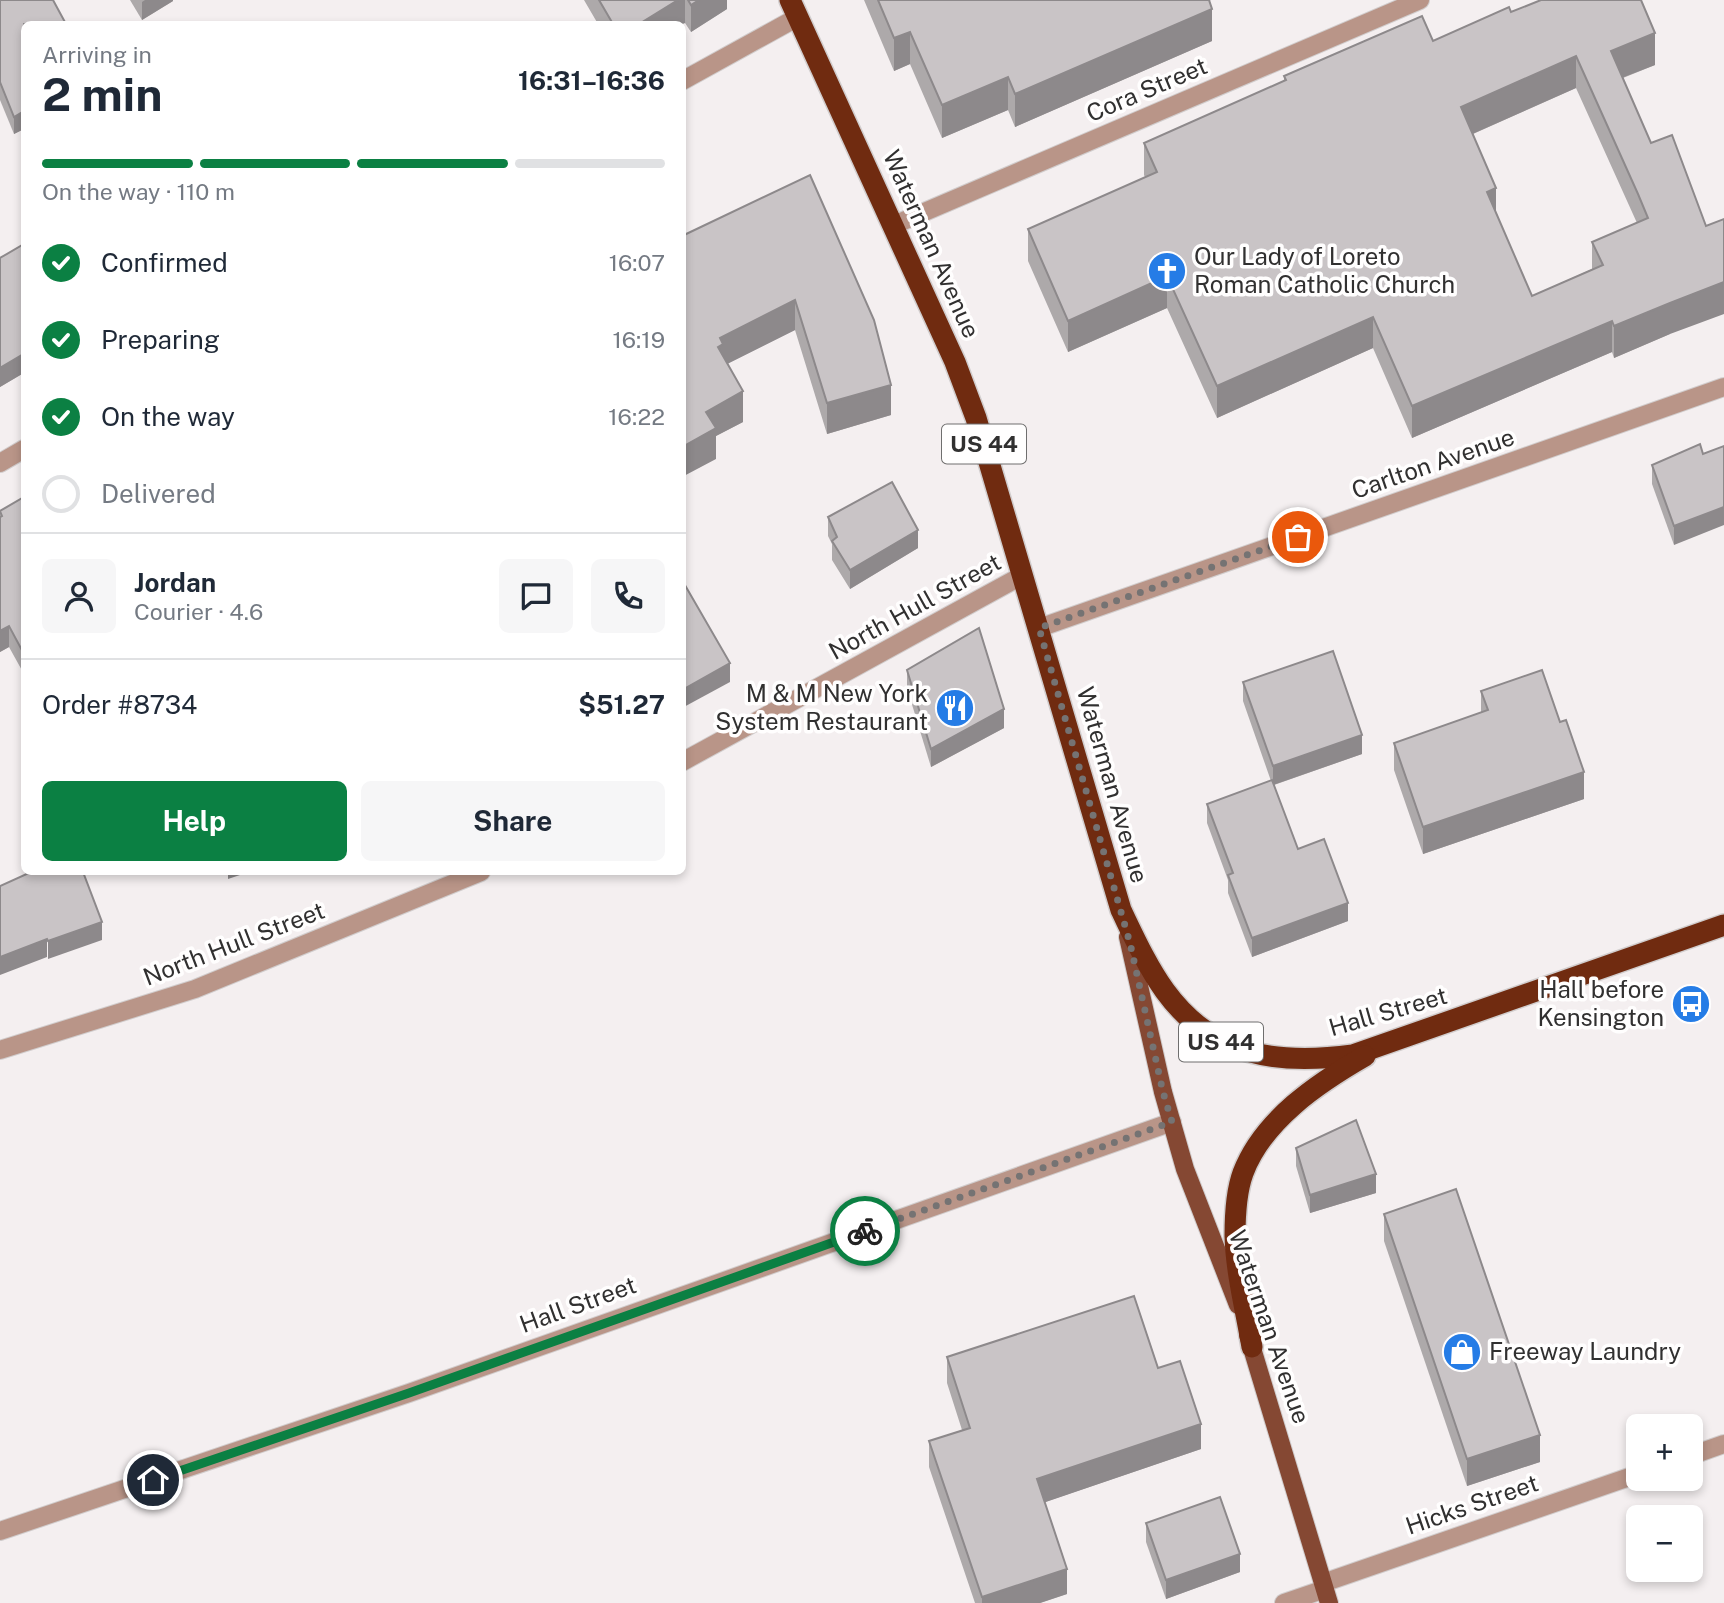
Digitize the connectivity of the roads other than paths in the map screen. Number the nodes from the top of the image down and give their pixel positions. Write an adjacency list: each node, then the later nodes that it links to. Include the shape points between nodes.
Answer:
1 (1420, 0): 4 (street, Cora Street)
2 (794, 8): 3 (street); 4 (highway, Waterman Avenue / US 44)
3 (686, 78)
4 (894, 225): 8 (highway, Waterman Avenue / US 44, via 976,418)
5 (1724, 387): 9 (street, Carlton Avenue)
6 (21, 451): 7 (street)
7 (0, 463)
8 (1023, 575): 9 (highway, Waterman Avenue / US 44); 10 (street, North Hull Street)
9 (1039, 628): 12 (highway, Waterman Avenue / US 44)
10 (686, 760)
11 (474, 875): 15 (street, North Hull Street, via 195,989)
12 (1121, 910): 14 (highway, Hall Street / US 44, via 1165,992 1223,1043 1298,1058 1353,1055); 16 (main road, Waterman Avenue)
13 (1724, 925): 14 (highway, Hall Street / US 44)
14 (1385, 1044): 17 (highway, via 1283,1115 1243,1173 1235,1237)
15 (0, 1050)
16 (1172, 1122): 17 (main road, Waterman Avenue); 21 (street, Hall Street, via 409,1393)
17 (1252, 1347): 22 (main road, Waterman Avenue)
18 (1724, 1444): 19 (street)
19 (1703, 1451)
20 (1626, 1478): 22 (street, Hicks Street)
21 (0, 1531)
22 (1325, 1592): 23 (street, Hicks Street)
23 (1283, 1603)

